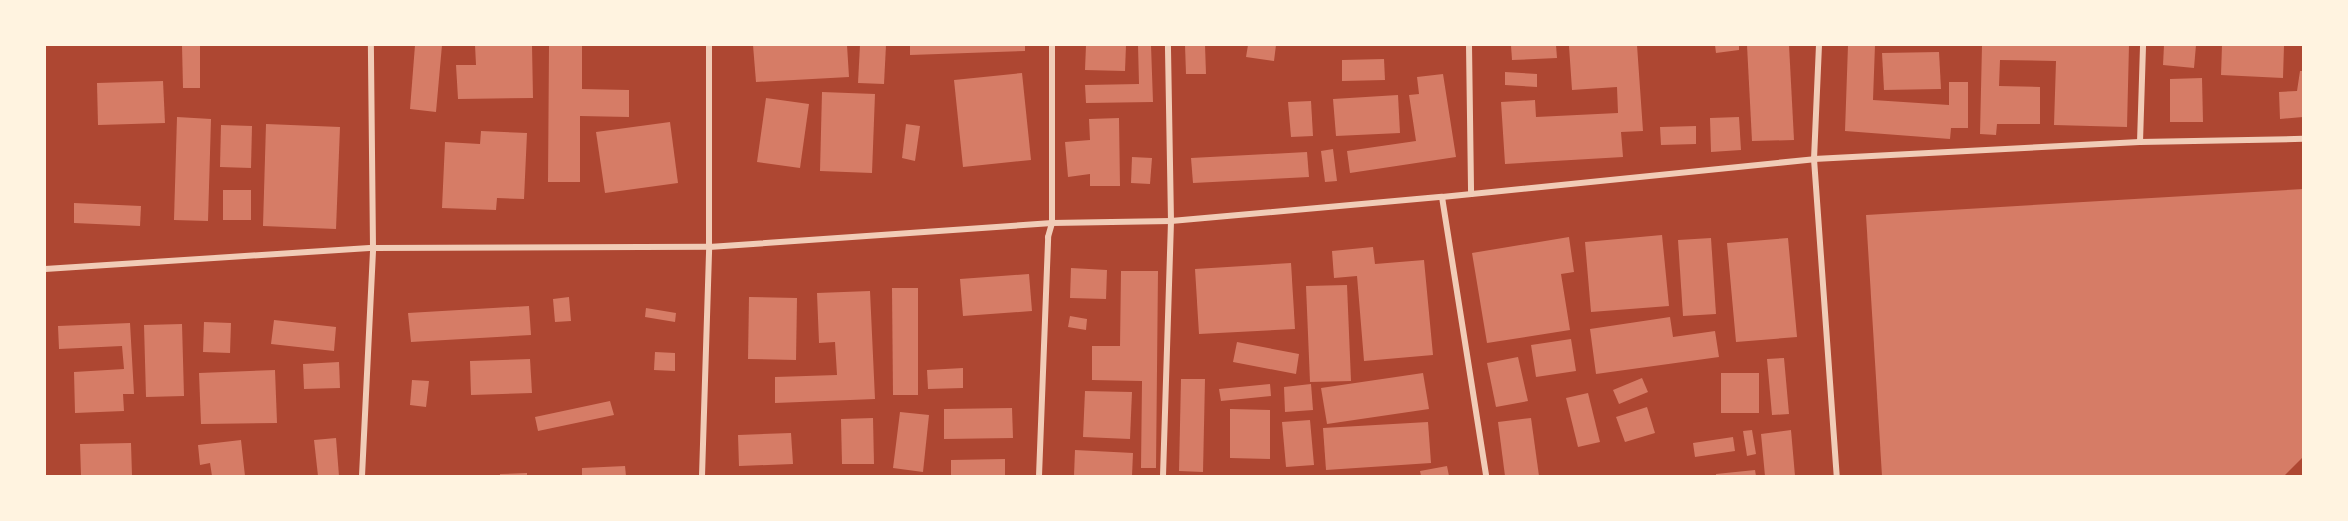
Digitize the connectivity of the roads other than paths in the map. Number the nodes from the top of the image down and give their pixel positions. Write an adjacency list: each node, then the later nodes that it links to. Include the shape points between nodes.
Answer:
1 (371, 45): 16 (street)
2 (709, 45): 15 (street)
3 (1052, 45): 14 (street)
4 (1168, 45): 13 (street)
5 (1469, 45): 11 (street)
6 (1819, 45): 10 (street)
7 (2143, 45): 9 (street)
8 (2303, 139): 9 (street)
9 (2140, 142): 10 (street)
10 (1814, 159): 11 (street); 23 (street)
11 (1472, 194): 12 (street)
12 (1442, 197): 13 (street); 22 (street)
13 (1171, 221): 14 (street); 21 (street)
14 (1052, 223): 15 (street); 20 (street, via 1048,237)
15 (709, 247): 16 (street); 19 (street)
16 (373, 248): 17 (street); 18 (street)
17 (45, 269)
18 (362, 476)
19 (702, 476)
20 (1039, 476)
21 (1163, 476)
22 (1486, 476)
23 (1837, 476)

